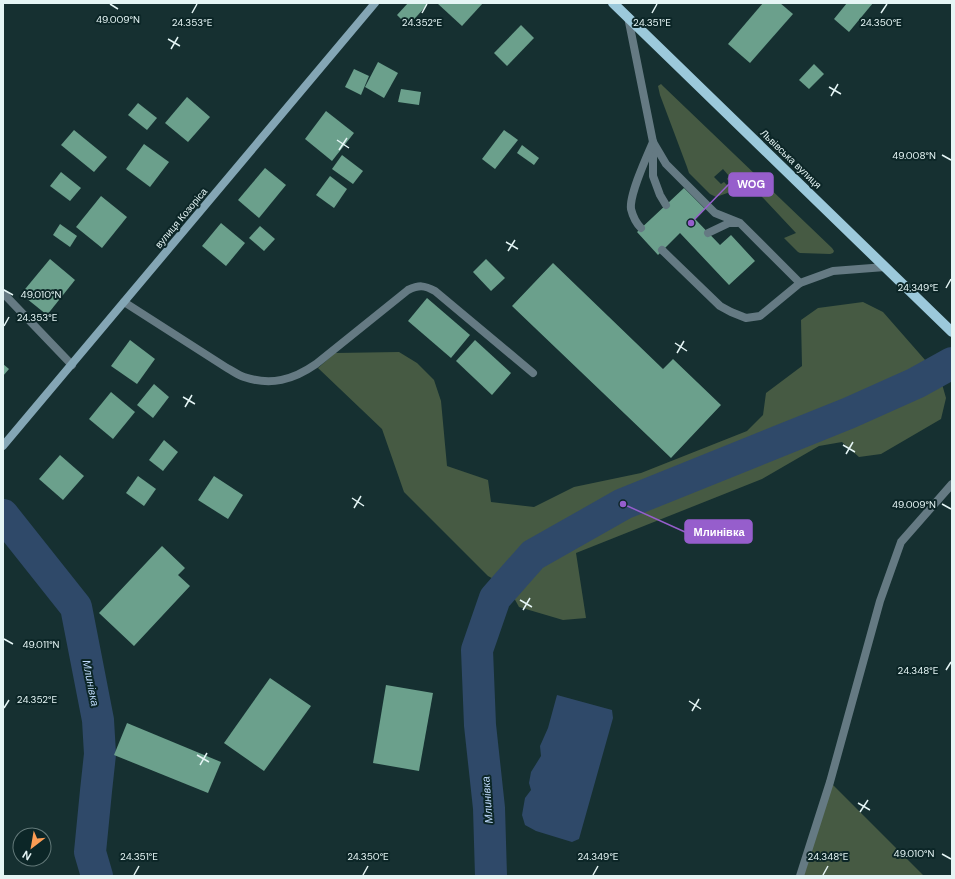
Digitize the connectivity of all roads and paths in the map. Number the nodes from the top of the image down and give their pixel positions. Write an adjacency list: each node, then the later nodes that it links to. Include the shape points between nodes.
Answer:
1 (375, 3): 13 (main road, вулиця Козоріса)
2 (613, 3): 3 (main road, Львівська вулиця)
3 (628, 17): 4 (lane); 10 (main road, Львівська вулиця)
4 (653, 142): 5 (lane, via 653,176); 6 (lane, via 666,164 715,213); 7 (lane, via 633,194 631,209 636,223)
5 (666, 205)
6 (740, 222): 8 (lane, via 729,223); 11 (lane)
7 (641, 228)
8 (708, 233)
9 (662, 250): 11 (lane, via 720,306 746,318 760,316)
10 (885, 267): 11 (lane, via 833,271); 14 (main road, Львівська вулиця)
11 (800, 283)
12 (3, 293): 15 (lane)
13 (124, 302): 15 (main road, вулиця Козоріса); 16 (lane, via 244,377 280,381 304,372 316,364 408,290 417,286 427,286)
14 (952, 332)
15 (72, 365): 17 (main road, вулиця Козоріса)
16 (533, 373)
17 (3, 446)
18 (952, 484): 19 (lane, via 901,542 880,602 830,782)
19 (800, 876)

